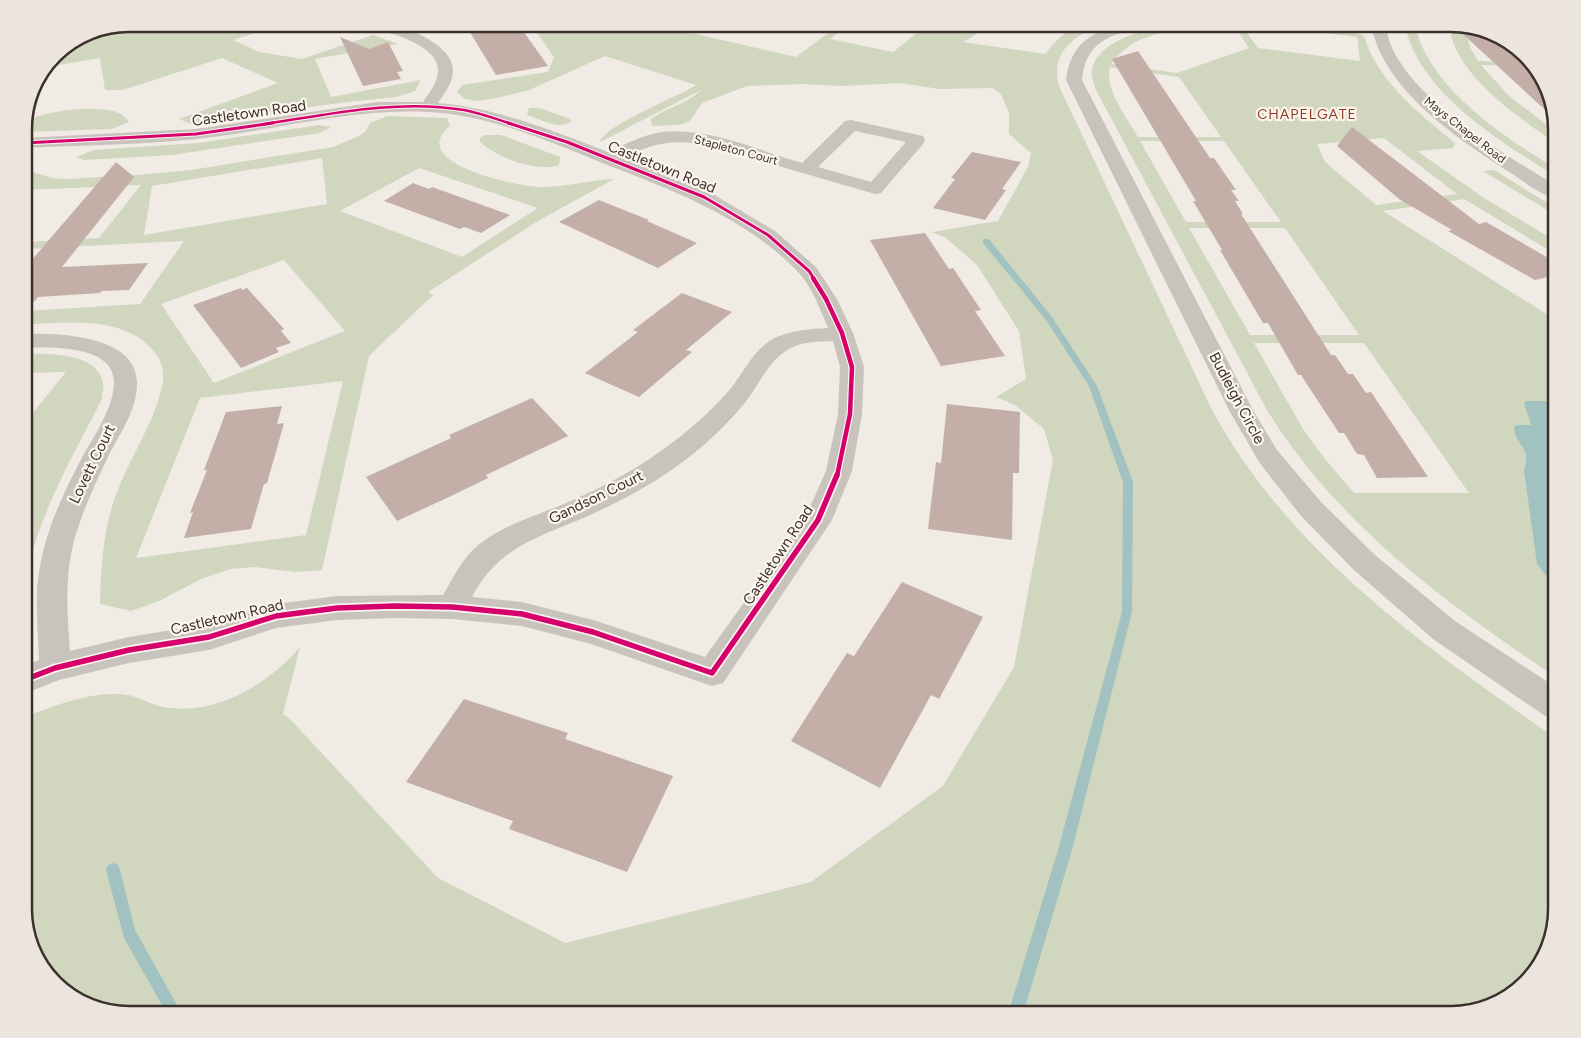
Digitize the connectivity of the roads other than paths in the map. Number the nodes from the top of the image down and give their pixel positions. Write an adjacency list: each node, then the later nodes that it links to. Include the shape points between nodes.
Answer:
1 (396, 32): 4 (street, via 428,44 446,65 444,79)
2 (1110, 32): 14 (street, Budleigh Circle, via 1086,46 1078,56 1074,80 1242,412 1268,456 1312,509 1365,563 1444,630)
3 (1380, 32): 8 (street, Mays Chapel Road, via 1390,57 1412,87 1433,108 1496,156)
4 (428, 107): 5 (street, Castletown Road, via 378,107 196,134); 6 (street, Castletown Road, via 488,116)
5 (33, 143)
6 (608, 159): 7 (street, Stapleton Court, via 641,144 678,136 714,141); 9 (street, Castletown Road, via 704,197 768,235 809,271)
7 (806, 169): 7 (street, Stapleton Court, via 875,189 917,140 851,125)
8 (1548, 188)
9 (842, 333): 11 (street, Gandson Court, via 799,338 779,345 766,356 736,398 665,461 621,488 524,530 495,548 477,565); 11 (street, Castletown Road, via 852,367 850,414 839,471 818,520 712,674 593,632 522,614)
10 (33, 341): 12 (street, Lovett Court, via 56,341 99,350 116,358 125,374 125,395 71,506 59,546 52,587)
11 (452, 607): 12 (street, Castletown Road, via 337,608 276,616 209,637 129,650)
12 (55, 668): 13 (street, Castletown Road)
13 (33, 677)
14 (1548, 700)

